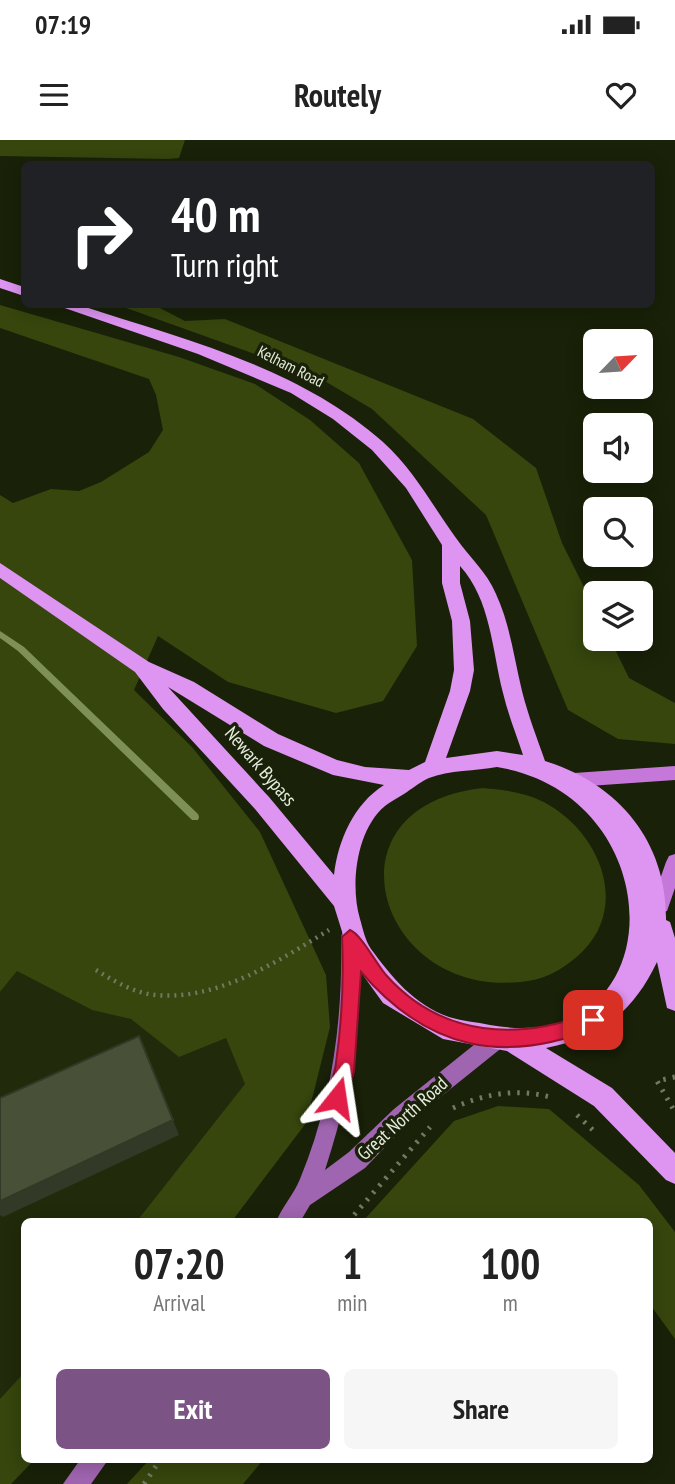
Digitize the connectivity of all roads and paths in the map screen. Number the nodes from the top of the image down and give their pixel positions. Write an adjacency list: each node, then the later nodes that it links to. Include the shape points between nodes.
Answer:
1 (0, 283): 2 (highway)
2 (21, 291)
3 (72, 308): 4 (highway, Kelham Road, via 232,361 316,401 352,426 412,483)
4 (451, 545): 7 (highway, Kelham Road, via 480,578); 8 (highway, via 451,583 461,621 464,670)
5 (0, 569): 6 (highway, Newark Bypass)
6 (142, 667): 10 (highway, Newark Bypass, via 187,687 271,740 333,767); 14 (highway, Newark Bypass, via 262,803)
7 (537, 766): 8 (highway, via 484,759); 11 (highway)
8 (433, 767): 10 (highway)
9 (675, 773): 11 (main road)
10 (409, 778): 14 (highway, via 378,800 356,828 343,862)
11 (574, 780): 13 (highway, via 602,798 634,833 650,860)
12 (675, 862): 13 (main road)
13 (660, 912): 16 (highway); 17 (highway, via 649,964 632,990 614,1006 561,1034)
14 (346, 919): 15 (path, via 237,981 199,991 157,996 130,989); 17 (highway, Newark Bypass, via 371,972 402,1003 449,1028); 26 (main road, Great North Road, via 352,983 344,1072)
15 (96, 970)
16 (675, 1000)
17 (504, 1040): 25 (highway, via 603,1097); 26 (main road, Great North Road, via 401,1116 357,1160)
18 (675, 1077): 21 (path, via 657,1082)
19 (555, 1100): 22 (path, via 524,1093 491,1094)
20 (572, 1110): 24 (path)
21 (675, 1112)
22 (446, 1113)
23 (438, 1120): 28 (path)
24 (599, 1136)
25 (675, 1171)
26 (306, 1196): 27 (main road, Great North Road)
27 (290, 1218)
28 (352, 1218)
29 (93, 1463): 31 (main road)
30 (158, 1463): 32 (path)
31 (75, 1484)
32 (144, 1484)

